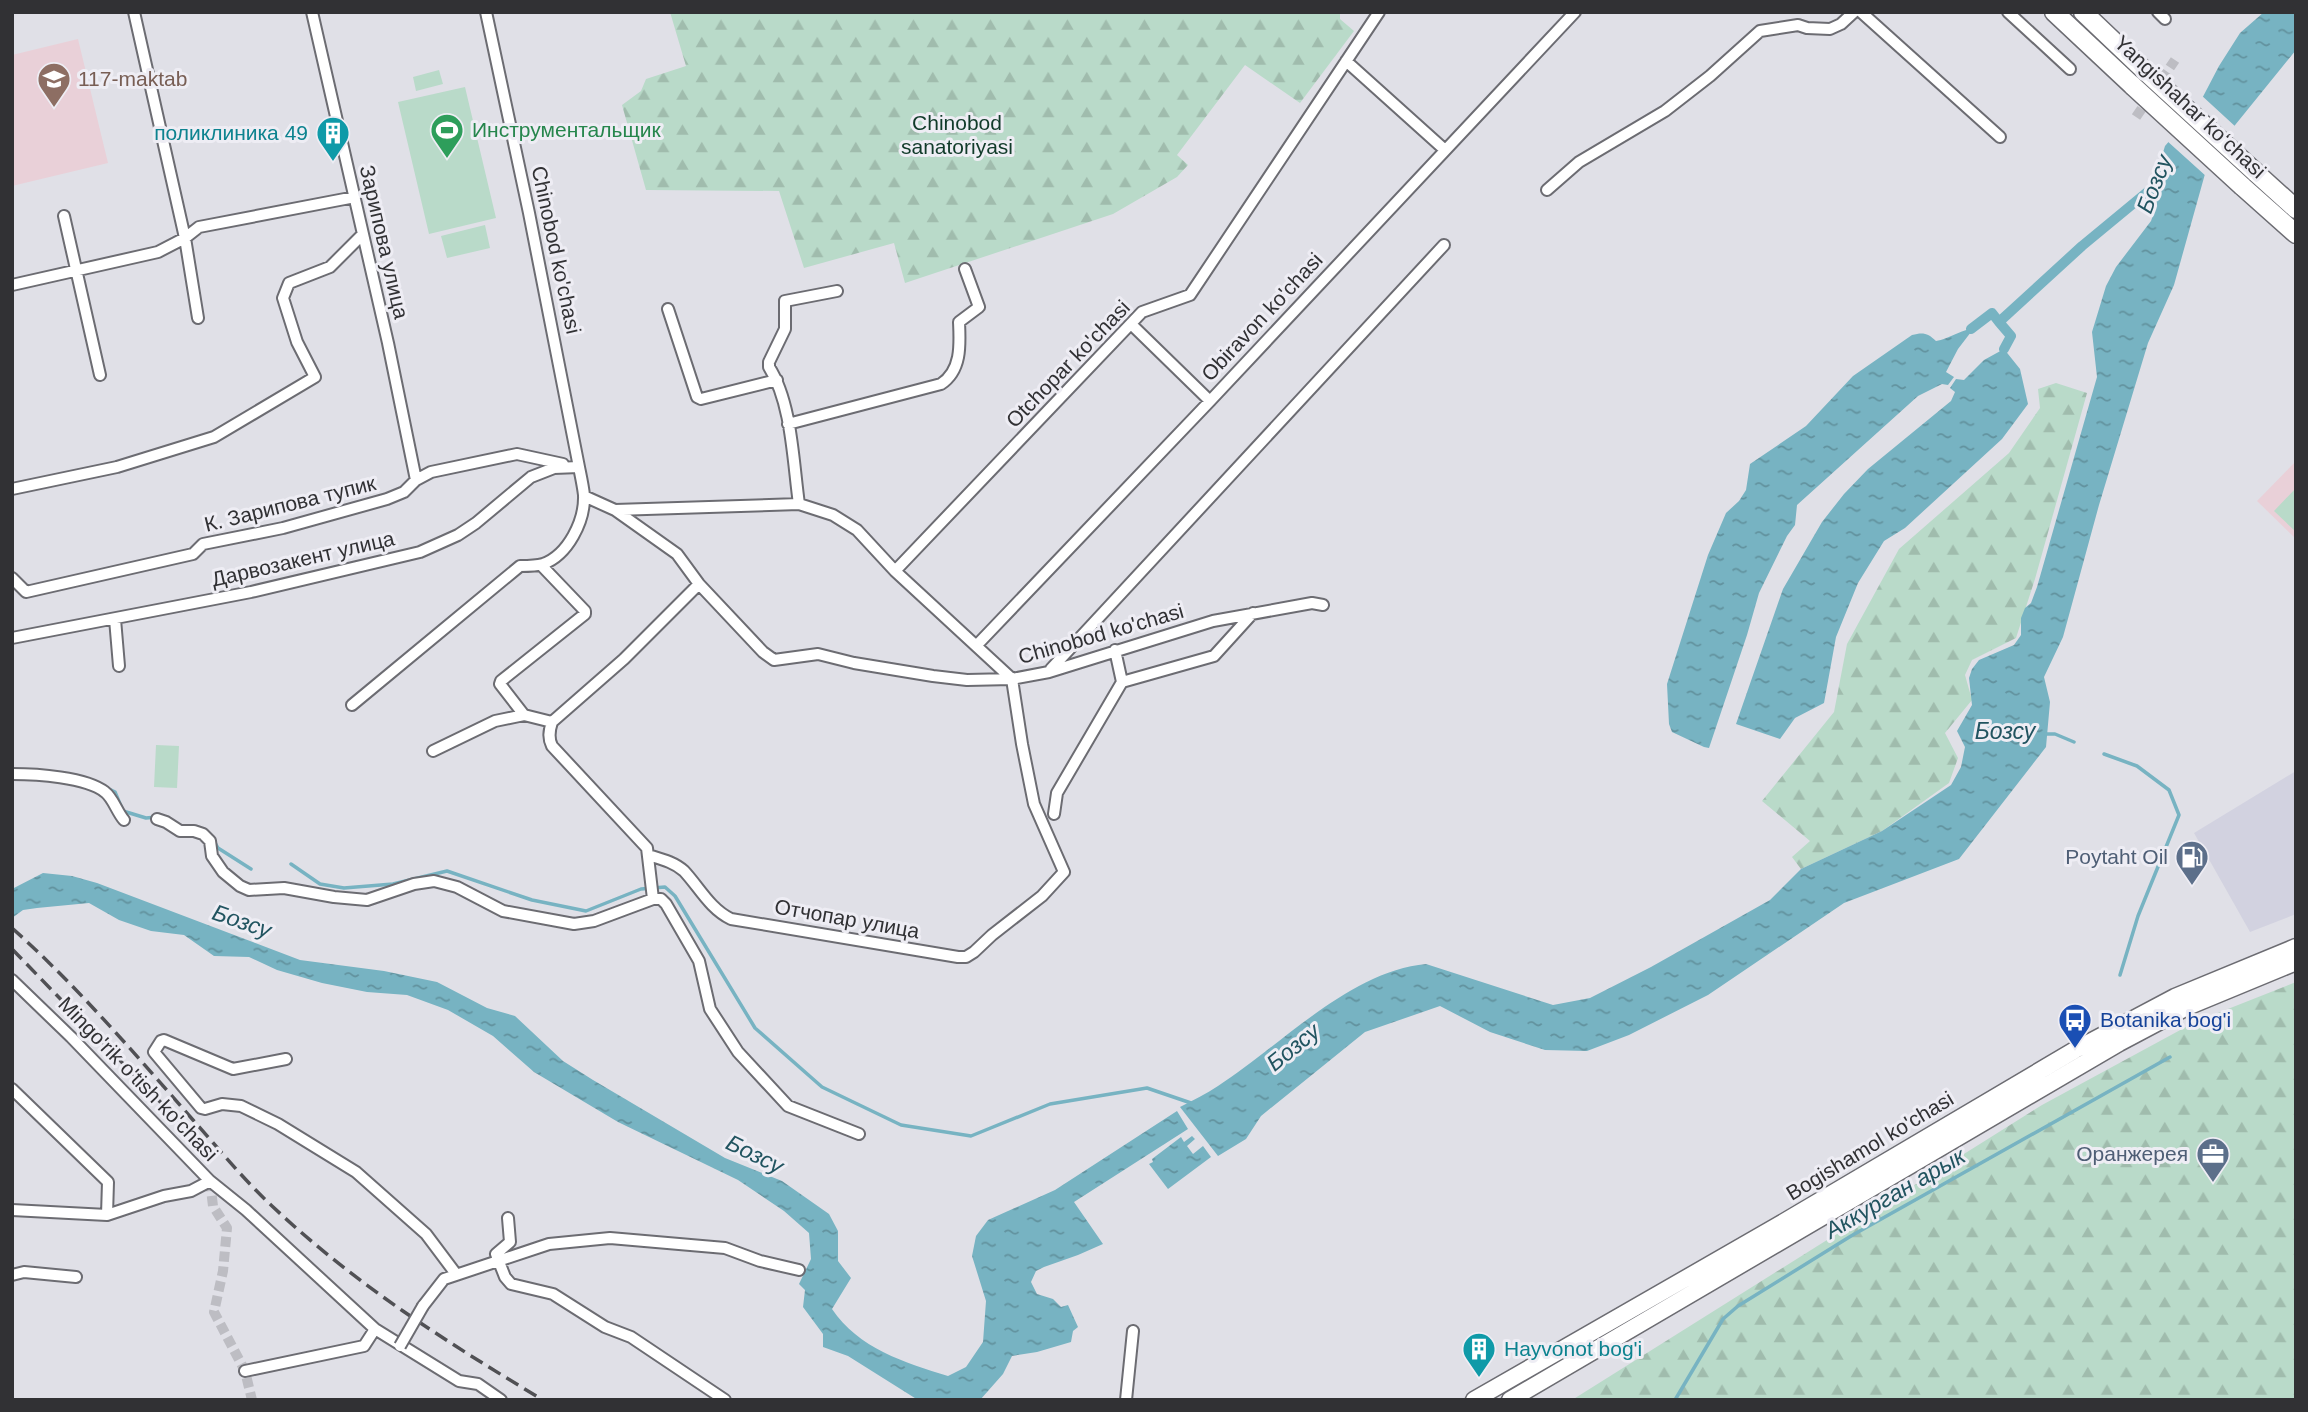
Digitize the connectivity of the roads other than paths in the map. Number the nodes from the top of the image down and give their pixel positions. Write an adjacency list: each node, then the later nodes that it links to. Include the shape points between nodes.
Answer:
1 (134, 12): 21 (street)
2 (312, 12): 16 (street, Зарипова улица)
3 (486, 12): 34 (street, Chinobod ko'chasi)
4 (1379, 12): 11 (street, Otchopar ko'chasi)
5 (1575, 12): 14 (street, Obiravon ko'chasi)
6 (1854, 12): 15 (street, via 1830,29 1798,25 1760,31 1665,111 1579,162)
7 (1861, 12): 13 (street)
8 (2008, 12): 12 (street)
9 (2054, 12): 19 (main road, Yangishahar ko‘chasi, bridge)
10 (2083, 12): 17 (main road, Yangishahar ko‘chasi, bridge)
11 (1346, 61): 14 (street); 29 (street, Otchopar ko'chasi, via 1190,295 1142,312)
12 (2070, 69)
13 (2000, 137)
14 (1445, 150): 32 (street, Obiravon ko'chasi)
15 (1546, 190)
16 (355, 197): 20 (street, Зарипова улица); 21 (street, via 199,227)
17 (2296, 209)
18 (64, 216): 24 (street)
19 (2296, 234)
20 (362, 235): 35 (street, Зарипова улица); 36 (street, via 330,267 289,283 283,298 297,342 315,377 214,437 117,467)
21 (185, 238): 24 (street, via 158,252); 28 (street)
22 (1444, 245): 51 (street)
23 (965, 269): 33 (street, via 979,307 959,322 959,353 948,379)
24 (75, 271): 25 (street); 30 (street)
25 (12, 285)
26 (837, 292): 31 (street, via 785,301 785,329 769,367)
27 (668, 309): 31 (street, via 697,397)
28 (198, 318)
29 (1131, 324): 32 (street); 41 (street, Otchopar ko'chasi)
30 (100, 374)
31 (777, 380): 33 (street)
32 (1210, 401): 48 (street, Obiravon ko'chasi)
33 (788, 424): 38 (street)
34 (579, 467): 35 (street, К. Зарипова тупик, via 517,454 431,472); 37 (street, Chinobod ko'chasi); 46 (street, Дарвозакент улица, via 554,468 531,477 458,536 420,552)
35 (416, 480): 42 (street, К. Зарипова тупик, via 387,499 284,528 203,544 193,554 26,592)
36 (12, 489)
37 (584, 496): 39 (street); 40 (street, via 581,520 571,539 557,556)
38 (799, 504): 39 (street); 41 (street, via 833,515 857,530)
39 (615, 510): 43 (street, Chinobod ko'chasi, via 677,554)
40 (541, 565): 54 (street, via 520,566); 55 (street, via 585,611 500,683)
41 (895, 571): 48 (street)
42 (12, 578)
43 (699, 584): 52 (street, Chinobod ko'chasi, via 770,659 818,654 933,677); 56 (street)
44 (1323, 605): 45 (street, Chinobod ko'chasi)
45 (1253, 612): 49 (street, Chinobod ko'chasi); 53 (street, via 1214,656)
46 (115, 619): 47 (street, Дарвозакент улица); 50 (street)
47 (12, 638)
48 (975, 646): 52 (street)
49 (1115, 650): 51 (street, Chinobod ko'chasi); 53 (street)
50 (118, 666)
51 (1049, 672): 52 (street, Chinobod ko'chasi)
52 (1012, 679): 62 (street, Отчопар улица, via 1034,804 1064,872 1042,896 966,957 731,919 699,892 684,872)
53 (1122, 682): 59 (street, via 1057,793)
54 (352, 705)
55 (524, 715): 56 (street); 57 (street, via 495,721)
56 (552, 722): 62 (street, via 552,746 647,848)
57 (433, 751)
58 (12, 774): 61 (street, via 62,778 104,791)
59 (1054, 814)
60 (158, 819): 63 (street, via 180,831 203,834 223,872 249,890 284,888 367,900 434,881 457,887 503,911 574,924)
61 (124, 820)
62 (648, 855): 63 (street)
63 (653, 899): 70 (street, via 666,904 699,961 709,1009 738,1052 788,1106)
64 (2296, 947): 67 (main road, Bogishamol ko'chasi)
65 (2296, 962): 67 (main road, Bogishamol ko'chasi)
66 (12, 979): 71 (street, Mingo'rik o'tish ko'chasi)
67 (2225, 983): 75 (main road, Bogishamol ko'chasi, via 2175,997 2124,1022 1996,1106)
68 (286, 1059): 78 (street, via 233,1069 164,1040 153,1052 201,1108 242,1106 356,1172 426,1234)
69 (12, 1089): 73 (street, via 108,1182)
70 (859, 1134)
71 (210, 1181): 73 (street, Mingo'rik o'tish ko'chasi, via 191,1191); 81 (street)
72 (12, 1210): 73 (street, Mingo'rik o'tish ko'chasi)
73 (107, 1215)
74 (508, 1218): 76 (street, via 510,1242 496,1254)
75 (1781, 1232): 88 (main road, Bogishamol ko'chasi); 89 (main road, Bogishamol ko'chasi)
76 (498, 1262): 77 (street, via 549,1244 610,1238 724,1248); 78 (street); 86 (street, via 511,1284 553,1294 631,1337)
77 (799, 1270)
78 (456, 1274): 83 (street, bridge, via 444,1279)
79 (12, 1275): 80 (street)
80 (76, 1277)
81 (375, 1329): 83 (street); 84 (street, via 364,1346)
82 (1133, 1331): 87 (street)
83 (400, 1346): 85 (street)
84 (245, 1371)
85 (501, 1400)
86 (725, 1400)
87 (1126, 1400)
88 (1474, 1400)
89 (1510, 1400)

